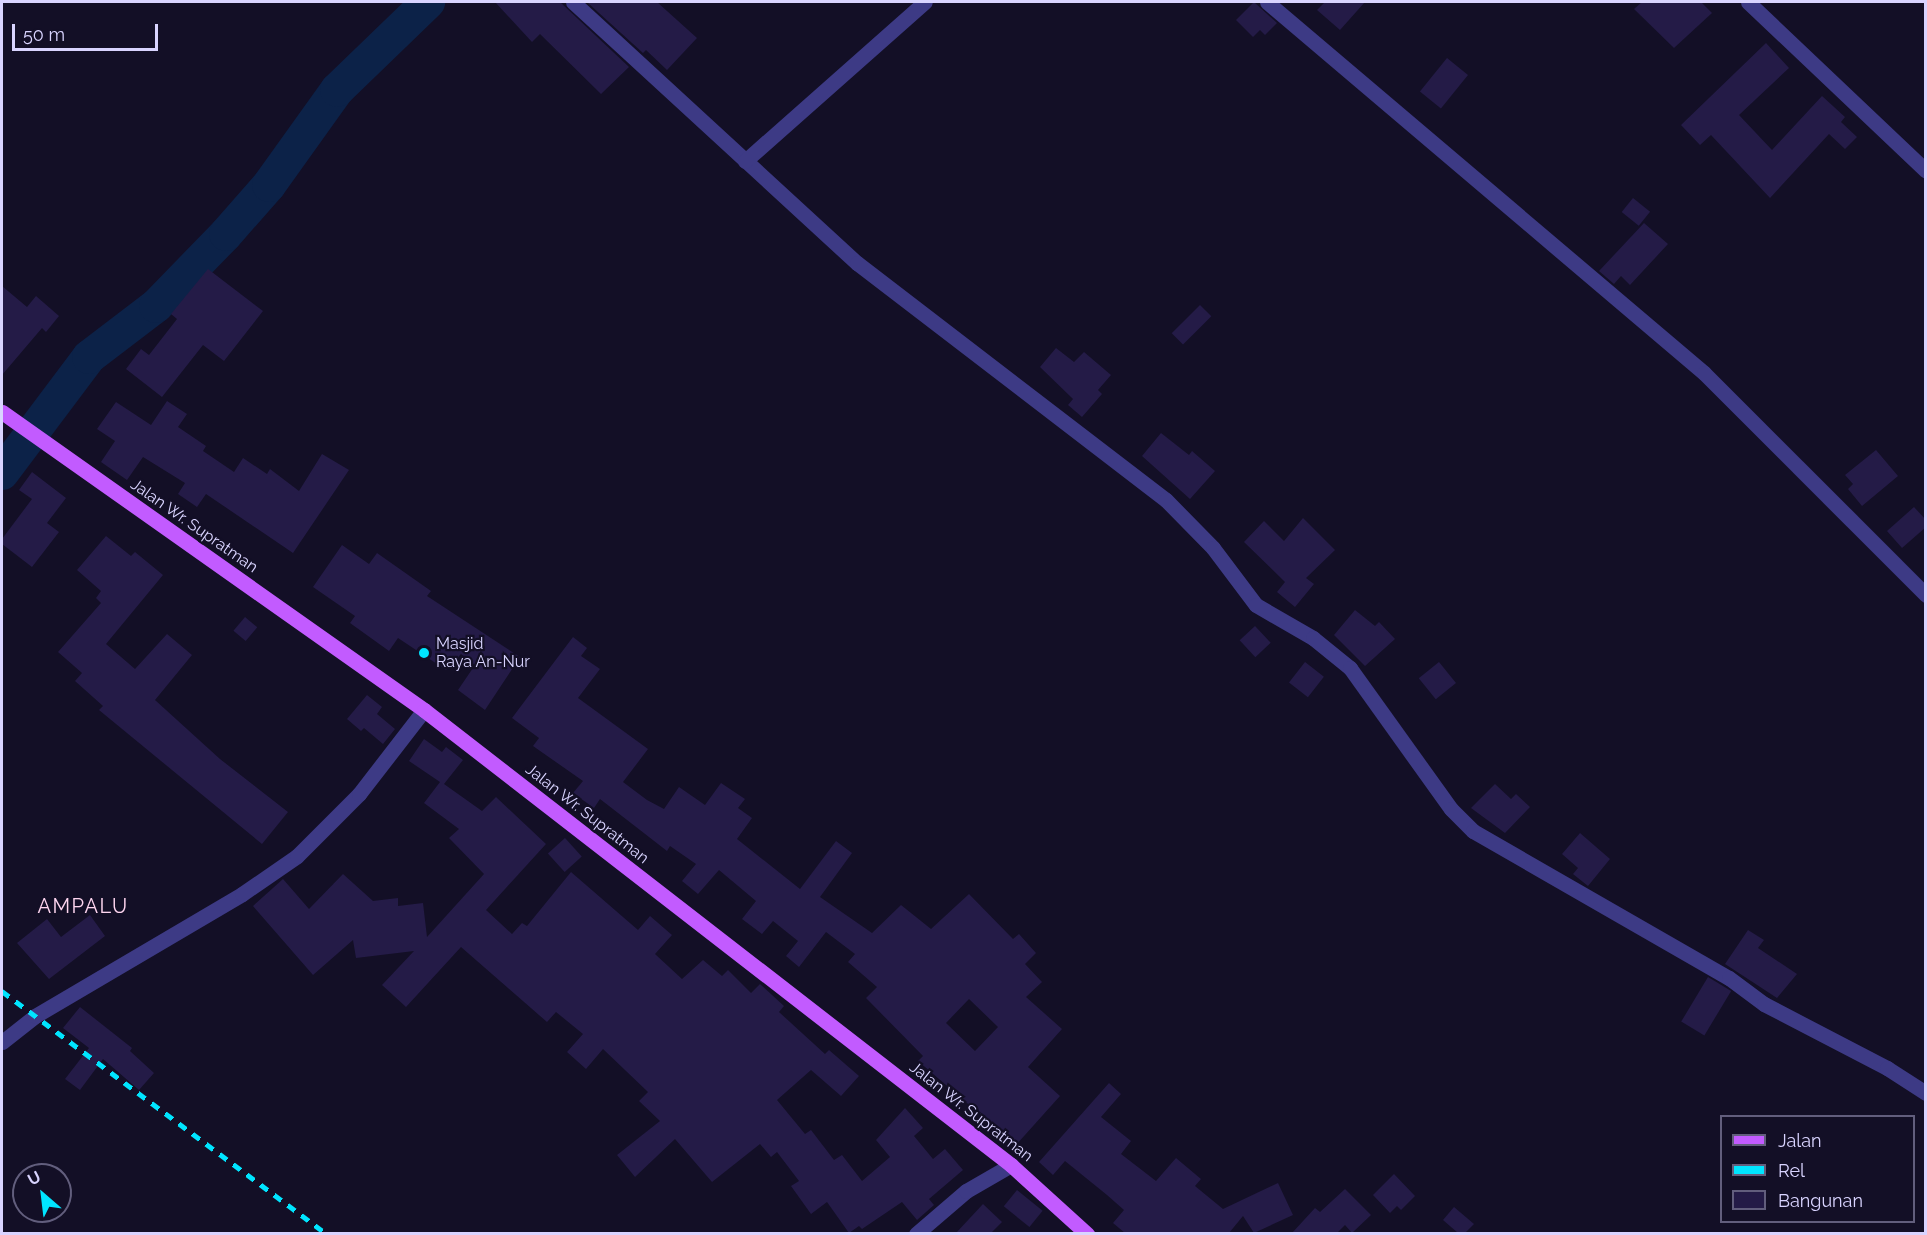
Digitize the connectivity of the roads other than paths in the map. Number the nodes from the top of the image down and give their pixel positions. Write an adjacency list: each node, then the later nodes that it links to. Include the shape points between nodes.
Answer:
1 (573, 2): 5 (street)
2 (926, 2): 5 (street)
3 (1267, 2): 8 (street, via 1704,373)
4 (1748, 2): 6 (street)
5 (745, 161): 11 (street, via 857,264 1166,500 1213,549 1256,605 1274,619 1313,638 1350,668 1451,809 1473,831 1729,978 1764,1004 1887,1068)
6 (1926, 171)
7 (2, 412): 9 (main road, Jalan Wr. Supratman)
8 (1926, 595)
9 (424, 710): 10 (street, via 359,795 297,856 242,894 35,1016); 12 (main road, Jalan Wr. Supratman)
10 (2, 1042)
11 (1926, 1093)
12 (1011, 1165): 13 (street, via 966,1191); 14 (main road, Jalan Wr. Supratman)
13 (916, 1233)
14 (1088, 1233)

